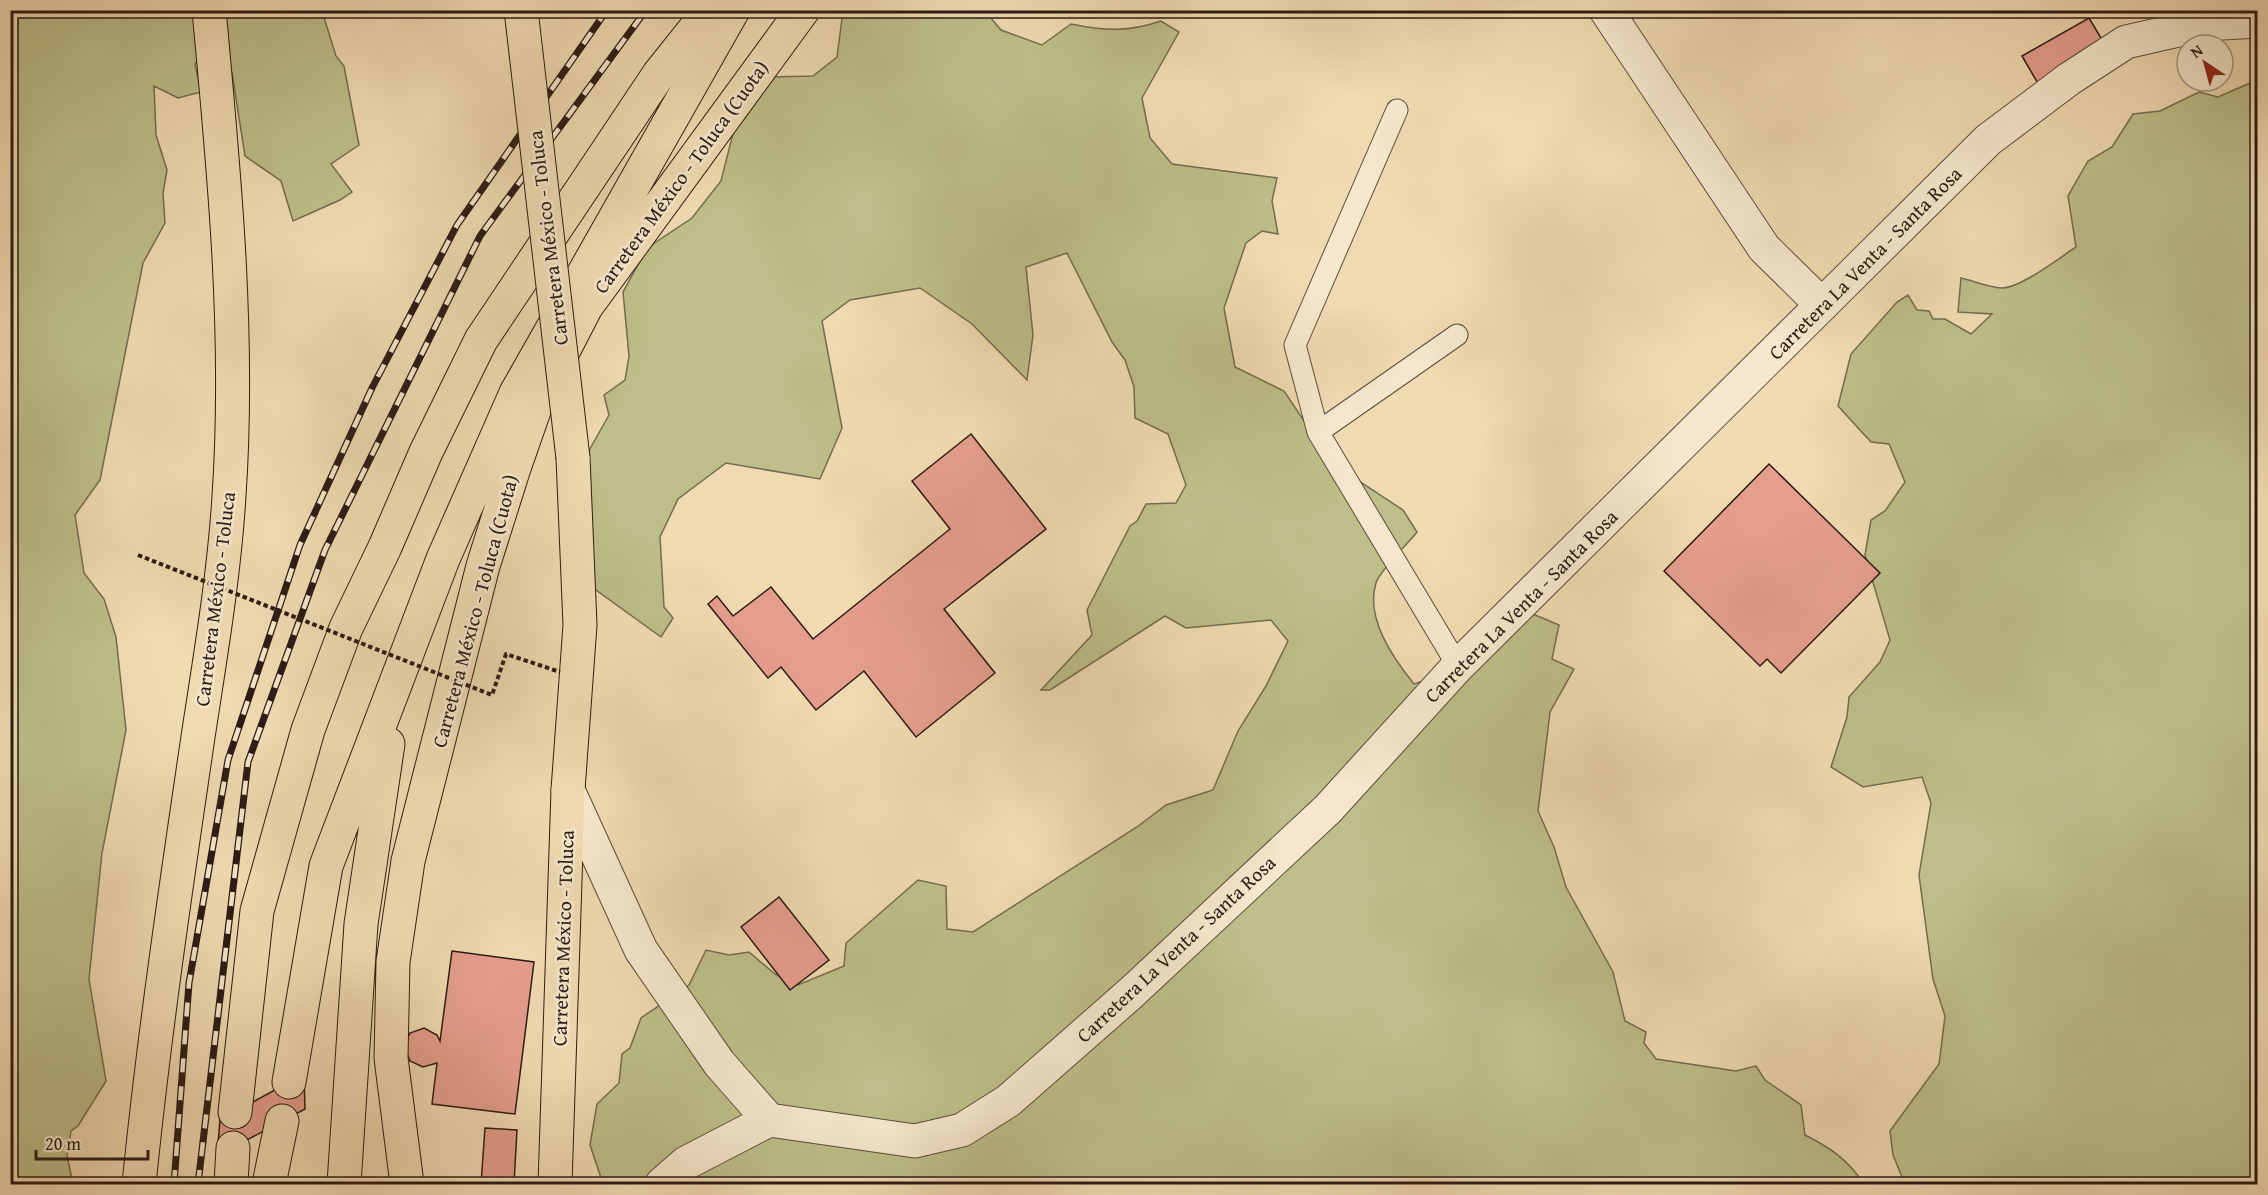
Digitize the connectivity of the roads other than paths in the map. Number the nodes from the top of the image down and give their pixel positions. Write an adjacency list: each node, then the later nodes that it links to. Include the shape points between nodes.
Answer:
1 (209, 10): 21 (main road, Carretera México - Toluca, via 231,321 230,498 150,1072)
2 (521, 10): 14 (main road, Carretera México - Toluca, bridge, via 573,458 580,625)
3 (710, 10): 16 (main road, via 659,74 481,340 346,628 308,730 257,911)
4 (733, 10): 13 (main road, via 516,393 443,559)
5 (803, 10): 26 (main road, Carretera México - Toluca (Cuota), via 586,307 537,402 514,468 483,566 405,883 393,962 391,1058)
6 (1606, 10): 9 (street, via 1764,248)
7 (2258, 21): 9 (street, Carretera La Venta - Santa Rosa, via 2205,24 2126,42 2069,79 1989,140)
8 (1397, 111): 11 (lane, via 1295,345)
9 (1822, 305): 12 (street, Carretera La Venta - Santa Rosa)
10 (1457, 334): 11 (lane)
11 (1318, 432): 12 (lane)
12 (1458, 666): 17 (street, Carretera La Venta - Santa Rosa, via 1328,809 1131,993 1008,1101 962,1130 915,1141)
13 (398, 682): 15 (main road, via 326,866); 19 (main road, via 361,924)
14 (568, 790): 17 (street, via 642,950 720,1063); 27 (main road, Carretera México - Toluca)
15 (289, 1082)
16 (235, 1112)
17 (769, 1120): 28 (street, via 686,1163)
18 (282, 1121): 23 (main road)
19 (348, 1137): 24 (main road); 25 (main road)
20 (233, 1148): 22 (main road)
21 (139, 1185)
22 (231, 1185)
23 (269, 1185)
24 (344, 1185)
25 (352, 1185)
26 (407, 1185)
27 (555, 1185)
28 (662, 1185)

